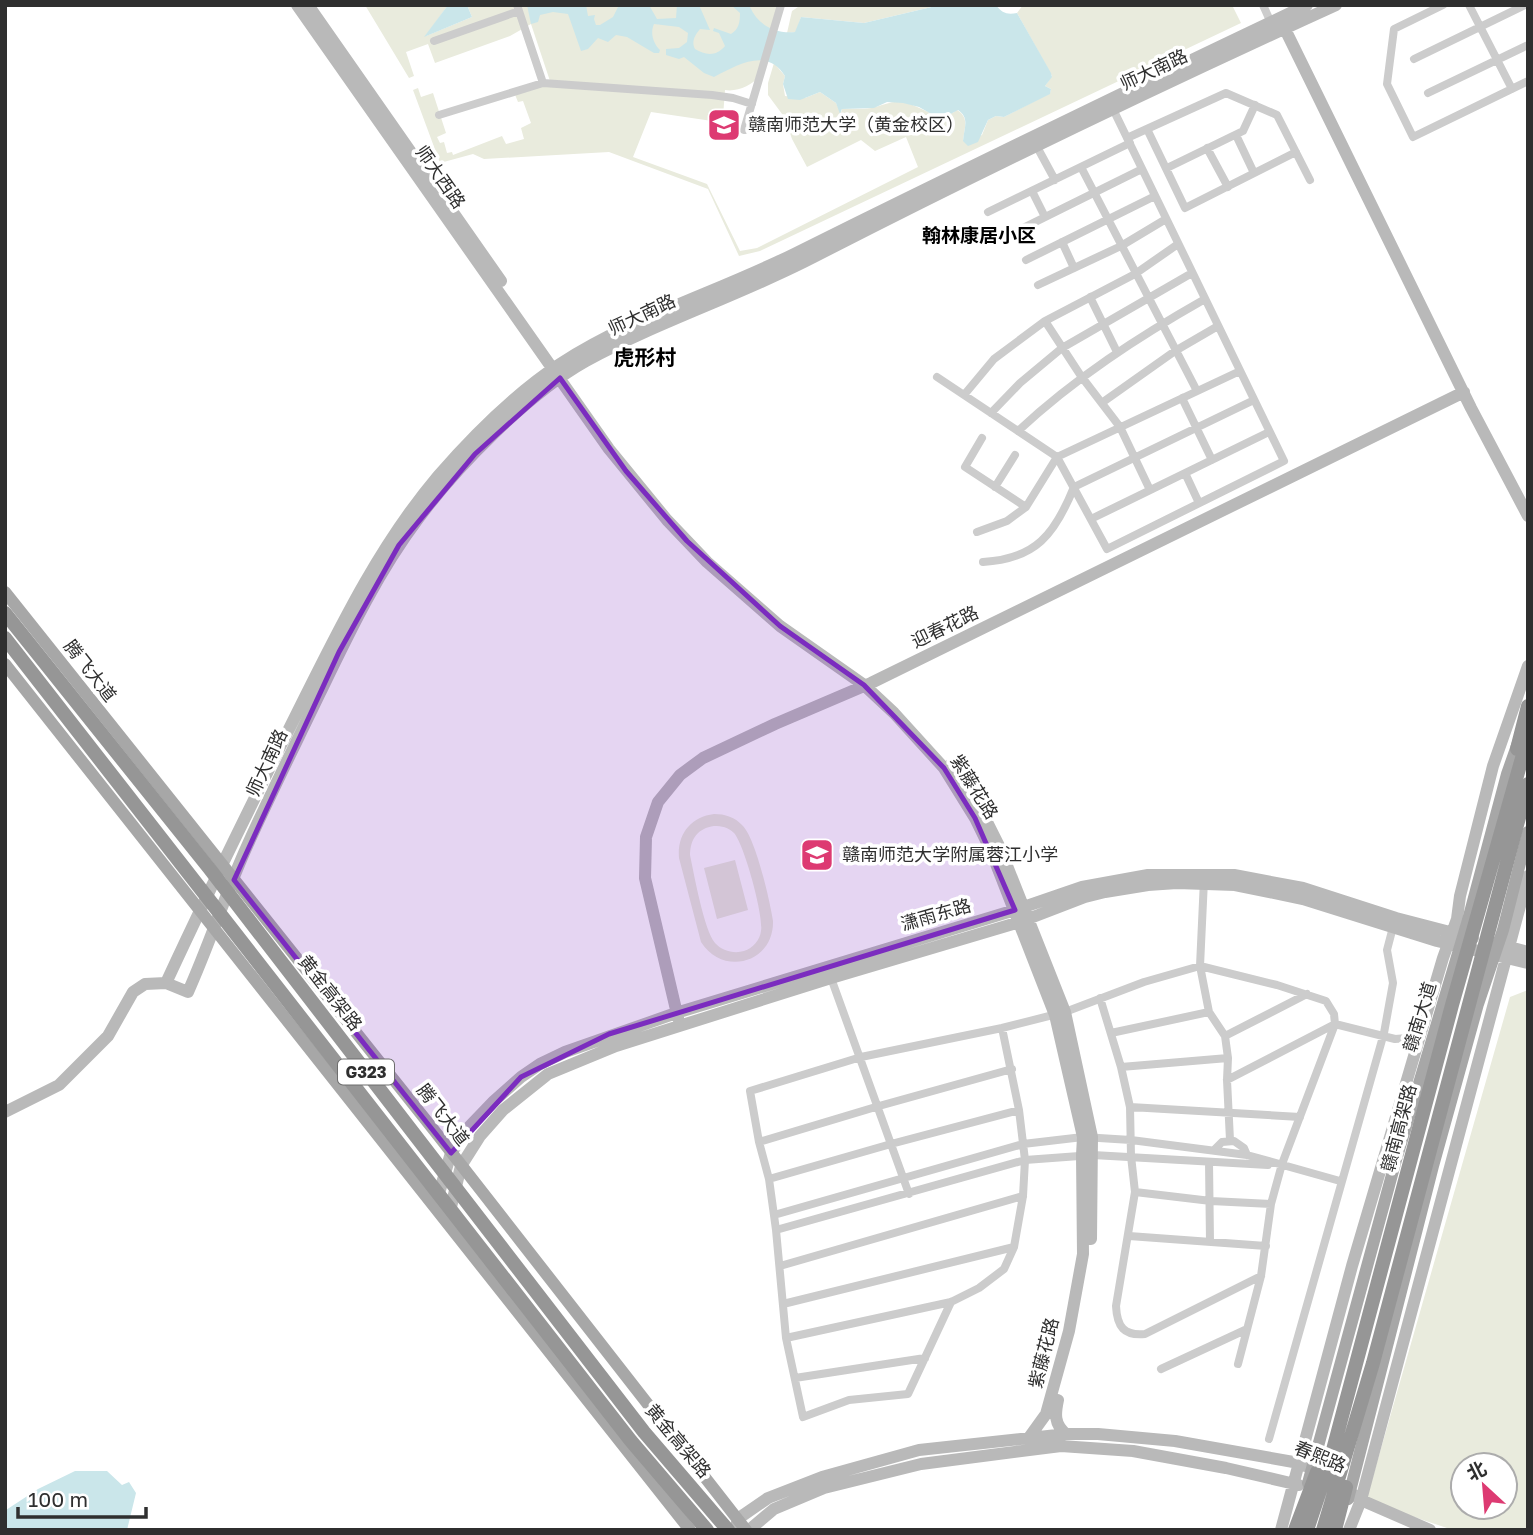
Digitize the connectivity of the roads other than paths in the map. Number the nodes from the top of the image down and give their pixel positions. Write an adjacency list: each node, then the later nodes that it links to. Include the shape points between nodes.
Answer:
1 (297, 5): 65 (main road, 师大西路)
2 (308, 5): 65 (main road, 师大西路)
3 (781, 5): 21 (street)
4 (1262, 5): 11 (street)
5 (1336, 5): 10 (main road, 师大南路)
6 (1443, 5): 19 (street, via 1394,29 1387,84 1413,137)
7 (1469, 5): 12 (street)
8 (1525, 5): 12 (street)
9 (518, 8): 13 (street); 18 (street)
10 (1301, 10): 11 (main road, 师大南路)
11 (1278, 25): 23 (main road, 师大南路); 65 (main road, 师大南路, via 1090,108 792,255 650,317); 70 (main road)
12 (1480, 27): 15 (street); 16 (street)
13 (434, 41)
14 (1528, 45): 16 (street)
15 (1414, 59)
16 (1497, 60): 19 (street); 20 (street)
17 (1528, 81): 19 (street)
18 (543, 83): 21 (street, via 733,97); 24 (street)
19 (1512, 89)
20 (1428, 93)
21 (752, 104): 26 (street)
22 (1255, 106): 25 (street, via 1226,93); 27 (street, via 1244,131); 31 (street, via 1277,115)
23 (1113, 108): 28 (street); 29 (main road, 师大南路)
24 (439, 115)
25 (1147, 129): 28 (street); 33 (street)
26 (744, 130)
27 (1236, 135): 30 (street); 35 (street)
28 (1128, 141): 32 (street); 34 (street)
29 (1037, 145): 36 (street); 65 (main road, 师大南路, via 797,265)
30 (1207, 148): 33 (street); 38 (street)
31 (1296, 152): 35 (street); 37 (street)
32 (1081, 167): 36 (street); 40 (street)
33 (1167, 167): 38 (street, via 1185,208)
34 (1142, 169): 40 (street); 41 (street)
35 (1254, 173): 38 (street)
36 (1055, 180): 39 (street)
37 (1310, 180)
38 (1228, 187)
39 (1032, 191): 42 (street); 43 (street)
40 (1094, 193): 43 (street); 44 (street)
41 (1155, 196): 44 (street); 45 (street)
42 (988, 212)
43 (1045, 217): 46 (street)
44 (1107, 219): 47 (street); 49 (street)
45 (1166, 219): 48 (street); 49 (street)
46 (1011, 234)
47 (1062, 242): 50 (street); 51 (street)
48 (1178, 244): 52 (street); 53 (street)
49 (1121, 246): 51 (street); 53 (street)
50 (1026, 260)
51 (1074, 268): 54 (street)
52 (1192, 273): 56 (street); 57 (street)
53 (1135, 274): 55 (street); 56 (street)
54 (1038, 285)
55 (1090, 297): 58 (street); 59 (street)
56 (1148, 298): 59 (street); 60 (street)
57 (1205, 299): 60 (street); 61 (street)
58 (1045, 321): 62 (street); 71 (street, via 994,359)
59 (1104, 324): 62 (street); 64 (street)
60 (1161, 324): 63 (street); 64 (street)
61 (1218, 326): 63 (street); 66 (street)
62 (1062, 348): 67 (street); 75 (street)
63 (1175, 351): 69 (street); 74 (street)
64 (1117, 352): 67 (street)
65 (560, 371): 100 (main road, 紫藤花路, via 626,471 707,562 780,626); 107 (main road, 师大南路, via 493,419 390,540 329,649); 110 (main road, 师大南路, via 475,454 399,545 339,652)
66 (1240, 371): 69 (street); 73 (street)
67 (1081, 376): 74 (street); 78 (street)
68 (937, 377): 71 (street)
69 (1197, 391): 72 (street)
70 (1464, 392): 91 (main road); 100 (main road, 迎春花路)
71 (964, 395): 75 (street)
72 (1182, 398): 76 (street); 77 (street)
73 (1254, 400): 77 (street); 79 (street)
74 (1102, 402): 76 (street)
75 (991, 413): 78 (street)
76 (1120, 427): 82 (street); 83 (street)
77 (1197, 428): 83 (street); 84 (street)
78 (1018, 431): 82 (street)
79 (1269, 432): 84 (street); 89 (street, via 1284,461)
80 (982, 438): 86 (street, via 965,467)
81 (1015, 455): 86 (street)
82 (1057, 457): 87 (street); 90 (street)
83 (1135, 458): 87 (street); 88 (street)
84 (1212, 460): 85 (street)
85 (1185, 473): 88 (street); 89 (street)
86 (995, 487): 90 (street)
87 (1074, 487): 92 (street); 94 (street, via 1062,517 1041,543 1007,561)
88 (1150, 491): 92 (street)
89 (1199, 503): 92 (street, via 1107,549)
90 (1026, 508): 93 (street)
91 (1528, 516)
92 (1091, 519)
93 (977, 532)
94 (983, 562)
95 (5, 592): 107 (main road, 腾飞大道)
96 (5, 613): 195 (highway, 黄金高架路 / G323, bridge, via 209,868 644,1432)
97 (5, 638): 197 (highway, 黄金高架路 / G323, bridge, via 631,1441)
98 (5, 664): 111 (main road)
99 (1528, 666): 115 (main road, via 1493,766)
100 (867, 684): 112 (main road, 紫藤花路, via 935,744 964,782 1000,848); 125 (main road, 迎春花路, via 703,758 680,775 658,802 646,837 645,878)
101 (1528, 706): 105 (highway, bridge)
102 (1528, 717): 115 (main road, 赣南大道)
103 (1528, 737): 105 (highway, 赣南高架路, bridge)
104 (1528, 784): 181 (highway, 赣南高架路, bridge)
105 (1507, 805): 180 (highway, 赣南高架路, bridge)
106 (1528, 832): 116 (main road)
107 (222, 865): 110 (main road, 腾飞大道); 111 (main road, 师大南路)
108 (1528, 876): 116 (main road)
109 (1205, 878): 112 (main road, 潇雨东路, via 1123,878 1082,887); 113 (main road, 潇雨东路, via 1284,894); 115 (main road, 潇雨东路, via 1234,875 1285,884); 119 (street)
110 (234, 880): 114 (main road, 师大南路); 152 (main road, 腾飞大道)
111 (201, 909): 114 (main road); 121 (main road, 师大南路)
112 (1022, 914): 120 (main road, 潇雨东路); 125 (main road, 潇雨东路); 126 (main road, 紫藤花路)
113 (1393, 927): 115 (main road, 潇雨东路); 132 (street, via 1387,950 1393,984)
114 (215, 928): 121 (main road, 师大南路, via 188,992); 168 (main road)
115 (1456, 940): 116 (main road, 潇雨东路); 133 (main road, via 1443,958); 192 (main road, 赣南大道)
116 (1502, 951): 117 (main road, 潇雨东路); 118 (main road, 潇雨东路); 194 (main road, via 1478,1004 1433,1166)
117 (1528, 952)
118 (1528, 963)
119 (1200, 966): 122 (street); 123 (street); 124 (street)
120 (831, 978): 128 (main road, 潇雨东路); 134 (street)
121 (166, 983): 142 (main road, via 145,984 133,992 108,1037 59,1085)
122 (1307, 994): 127 (street, via 1326,1001); 131 (street)
123 (1100, 998): 126 (street); 130 (street)
124 (1209, 1012): 130 (street); 131 (street)
125 (676, 1013): 128 (main road, 迎春花路); 152 (main road, 潇雨东路, via 610,1034 540,1064 494,1101)
126 (1060, 1013): 129 (street); 145 (main road, 紫藤花路)
127 (1335, 1024): 132 (street); 138 (street); 144 (street)
128 (681, 1026): 159 (main road, 潇雨东路, via 548,1074 503,1110)
129 (1002, 1028): 134 (street); 137 (street)
130 (1111, 1034): 136 (street)
131 (1225, 1036): 135 (street)
132 (1383, 1037): 133 (street); 162 (street)
133 (1421, 1037): 191 (main road)
134 (861, 1057): 139 (street); 148 (street, via 750,1091)
135 (1228, 1058): 136 (street); 138 (street)
136 (1121, 1067): 140 (street)
137 (1012, 1069): 139 (street); 141 (street)
138 (1227, 1080): 143 (street)
139 (878, 1106): 148 (street); 149 (street)
140 (1130, 1107): 143 (street); 146 (street)
141 (1019, 1110): 149 (street); 150 (street)
142 (5, 1112)
143 (1229, 1112): 144 (street); 147 (street)
144 (1300, 1117): 158 (street)
145 (1088, 1137): 146 (street); 150 (street); 153 (main road, 紫藤花路)
146 (1131, 1140): 151 (street); 155 (street)
147 (1230, 1140): 151 (street); 154 (street, via 1241,1145)
148 (759, 1142): 160 (street)
149 (891, 1144): 160 (street); 161 (street)
150 (1023, 1144): 156 (street); 161 (street)
151 (1214, 1150): 154 (street)
152 (451, 1153): 159 (main road, 腾飞大道); 168 (main road, 潇雨东路)
153 (1087, 1155): 155 (street); 156 (street); 188 (main road, 紫藤花路, via 1091,1255 1054,1415); 189 (main road, 紫藤花路, via 1083,1254 1069,1331 1046,1414)
154 (1247, 1155): 158 (street)
155 (1131, 1156): 157 (street); 163 (street)
156 (1025, 1160): 164 (street); 165 (street)
157 (1209, 1162): 158 (street); 166 (street)
158 (1282, 1164): 162 (street); 167 (street)
159 (461, 1166): 170 (main road, 潇雨东路); 195 (main road, 腾飞大道)
160 (769, 1179): 169 (street)
161 (904, 1180): 164 (street); 169 (street)
162 (1340, 1181): 190 (street)
163 (1135, 1192): 166 (street); 172 (street)
164 (909, 1194): 171 (street)
165 (1023, 1196): 175 (street); 176 (street)
166 (1211, 1201): 167 (street); 173 (street)
167 (1271, 1204): 174 (street)
168 (435, 1206): 170 (main road)
169 (774, 1215): 171 (street)
170 (448, 1222): 196 (main road)
171 (776, 1230): 176 (street)
172 (1129, 1236): 173 (street); 177 (street, via 1116,1318 1132,1335 1159,1328)
173 (1210, 1242): 174 (street)
174 (1266, 1246): 177 (street)
175 (1014, 1247): 178 (street, via 1004,1269); 179 (street)
176 (780, 1266): 179 (street)
177 (1261, 1276): 182 (street)
178 (951, 1302): 183 (street); 184 (street)
179 (783, 1304): 183 (street)
180 (1368, 1318): 199 (highway, bridge); 200 (highway, 赣南高架路, bridge)
181 (1383, 1323): 201 (highway, 赣南高架路, bridge); 202 (highway, bridge)
182 (1245, 1330): 185 (street); 186 (street)
183 (786, 1338): 187 (street)
184 (925, 1358): 187 (street); 187 (street, via 908,1394 849,1401 803,1417)
185 (1238, 1364)
186 (1161, 1369)
187 (795, 1378)
188 (1066, 1434): 189 (main road, 春熙路); 191 (main road, 春熙路, via 1175,1441)
189 (1028, 1439): 195 (main road, 春熙路, via 919,1450 822,1477 768,1498)
190 (1269, 1439)
191 (1299, 1463): 192 (main road, 春熙路); 193 (main road)
192 (1312, 1469): 193 (main road, 赣南大道); 194 (main road, 春熙路)
193 (1300, 1485): 194 (main road, 春熙路); 195 (main road, 春熙路, via 1133,1451 1061,1446 921,1464 824,1488); 198 (main road); 199 (main road, 赣南大道)
194 (1354, 1494): 202 (main road); 203 (main road); 204 (main road)
195 (739, 1528)
196 (690, 1530)
197 (706, 1530)
198 (1281, 1530)
199 (1293, 1530)
200 (1307, 1530)
201 (1323, 1530)
202 (1337, 1530)
203 (1349, 1530)
204 (1430, 1530)

